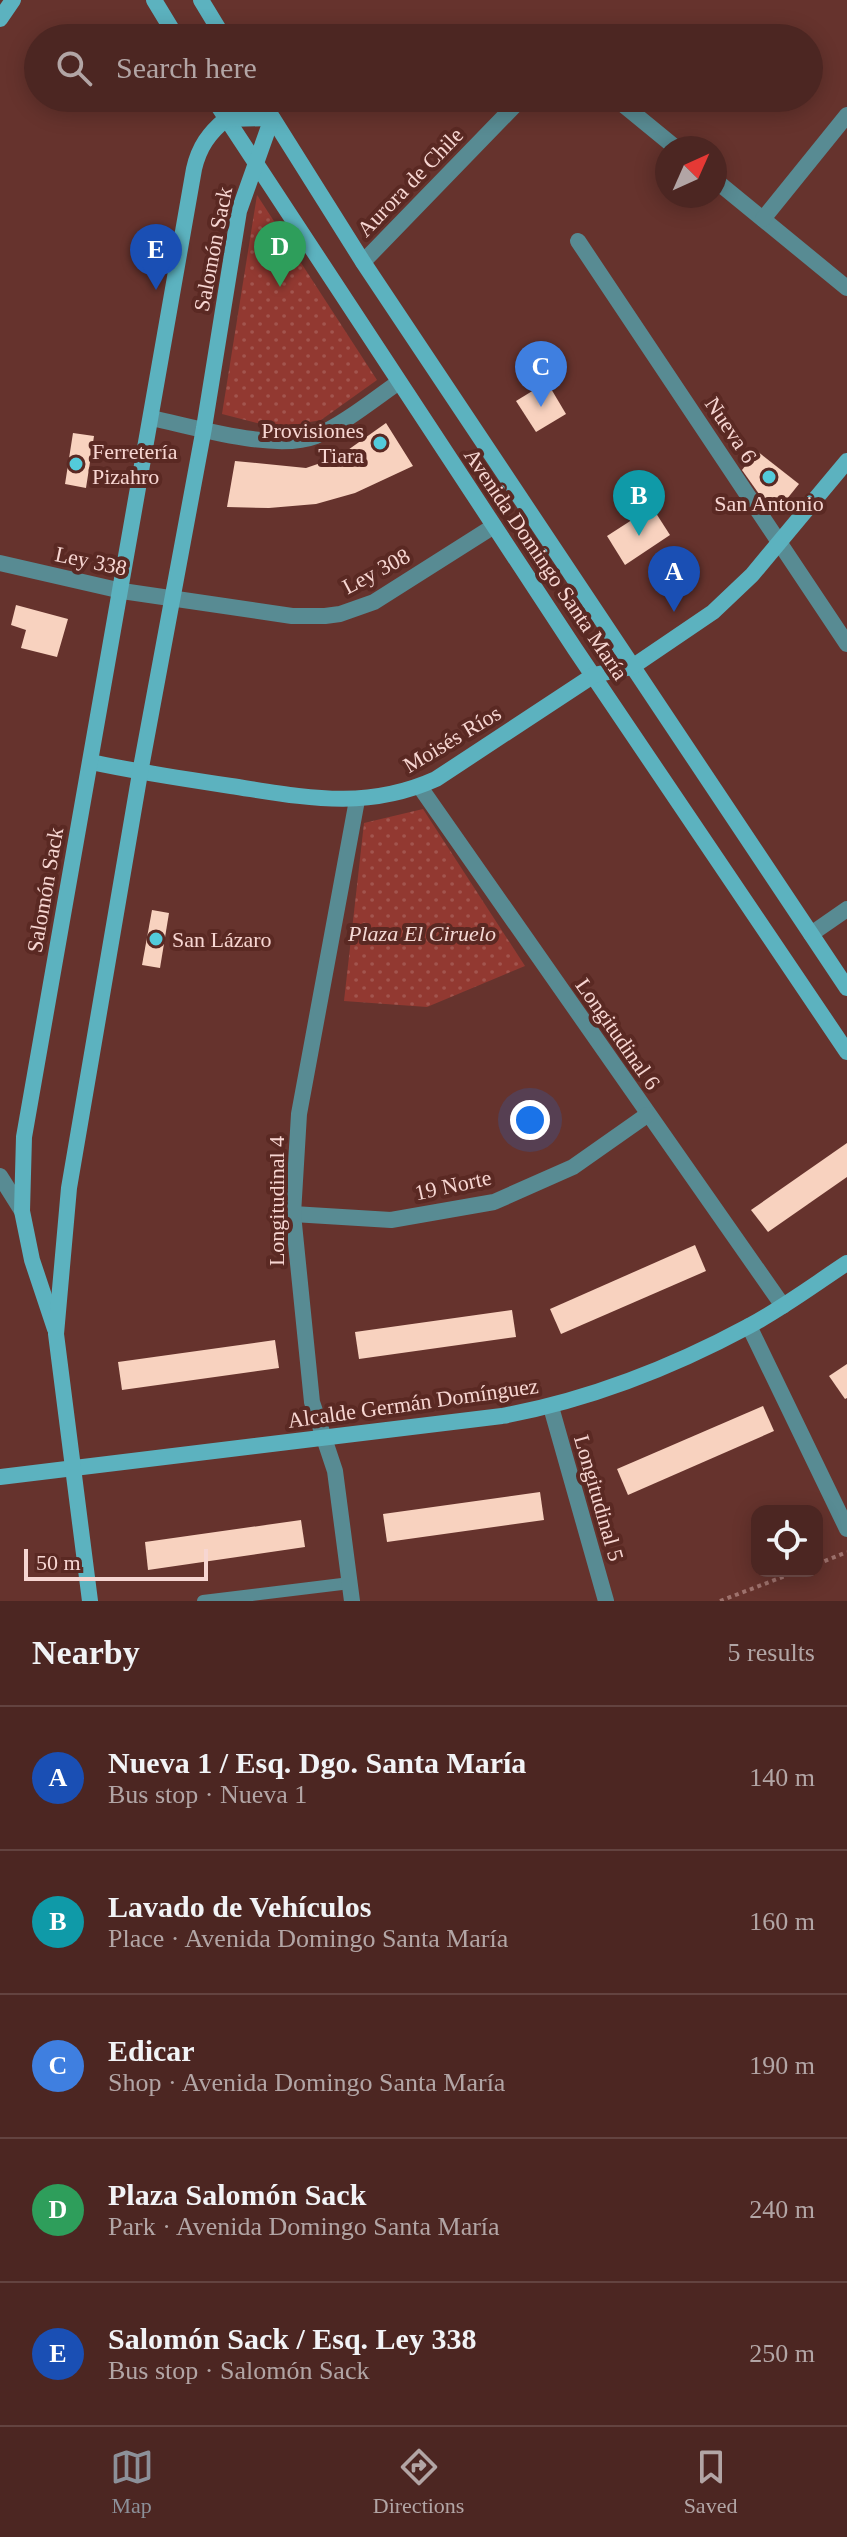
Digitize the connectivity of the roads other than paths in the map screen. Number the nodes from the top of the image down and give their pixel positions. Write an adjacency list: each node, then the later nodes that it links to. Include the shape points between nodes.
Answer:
1 (13, 0): 4 (main road)
2 (201, 0): 6 (main road)
3 (153, 2): 5 (main road)
4 (0, 19)
5 (168, 24)
6 (216, 24)
7 (222, 112): 13 (main road, Avenida Domingo Santa María)
8 (268, 112): 12 (main road, Avenida Domingo Santa María)
9 (508, 112): 19 (street, Aurora de Chile)
10 (632, 112): 14 (street)
11 (847, 115): 17 (street)
12 (272, 118): 13 (main road); 15 (main road, Salomón Sack); 19 (main road, Avenida Domingo Santa María)
13 (226, 119): 15 (main road, Avenida Domingo Santa María); 22 (main road, Salomón Sack, via 208,135 197,157)
14 (661, 136)
15 (256, 167): 21 (main road, Avenida Domingo Santa María); 23 (main road, Salomón Sack, via 239,211)
16 (727, 190): 17 (street)
17 (763, 219): 20 (street)
18 (578, 241): 26 (street, Nueva 6)
19 (363, 262): 31 (main road, Avenida Domingo Santa María)
20 (847, 288)
21 (399, 382): 23 (street, via 316,436 265,441); 25 (main road, Avenida Domingo Santa María)
22 (151, 418): 23 (street); 28 (main road, Salomón Sack)
23 (204, 428): 29 (main road, Salomón Sack)
24 (847, 461): 26 (main road)
25 (494, 526): 29 (street, Ley 308, via 389,594 340,614 292,616); 32 (main road, Avenida Domingo Santa María)
26 (780, 543): 30 (street, Nueva 6); 31 (main road, via 713,612)
27 (0, 563): 28 (street, Ley 338)
28 (122, 591): 29 (street, Ley 338); 33 (main road, Salomón Sack)
29 (173, 598): 34 (main road, Salomón Sack)
30 (847, 644)
31 (632, 667): 32 (main road, Moisés Ríos); 38 (main road, Avenida Domingo Santa María)
32 (594, 675): 35 (main road, Moisés Ríos); 40 (main road, Avenida Domingo Santa María)
33 (91, 762): 34 (main road, Moisés Ríos); 43 (main road, Salomón Sack, via 26,1124)
34 (140, 773): 36 (main road, Moisés Ríos); 48 (main road, Salomón Sack, via 69,1188)
35 (420, 787): 36 (main road, Moisés Ríos); 41 (street, Longitudinal 6)
36 (357, 800): 44 (street, Longitudinal 4, via 299,1114)
37 (847, 909): 38 (street)
38 (811, 934): 39 (main road, Avenida Domingo Santa María)
39 (847, 988)
40 (847, 1052)
41 (647, 1115): 44 (street, 19 Norte, via 573,1167 494,1202 391,1220); 46 (street, Longitudinal 6)
42 (0, 1176): 43 (street)
43 (22, 1211): 48 (main road, Salomón Sack)
44 (293, 1214): 50 (street, Longitudinal 4, via 312,1402)
45 (847, 1263): 46 (main road, Alcalde Germán Domínguez)
46 (783, 1306): 47 (main road, Alcalde Germán Domínguez)
47 (749, 1326): 49 (main road, Alcalde Germán Domínguez, via 654,1371); 53 (street)
48 (56, 1334): 51 (main road, Salomón Sack)
49 (551, 1407): 50 (main road, Alcalde Germán Domínguez); 58 (street, Longitudinal 5)
50 (324, 1438): 51 (main road, Alcalde Germán Domínguez); 54 (street, Longitudinal 4, via 335,1471)
51 (74, 1467): 52 (main road, Alcalde Germán Domínguez); 55 (main road, Salomón Sack)
52 (0, 1477)
53 (847, 1529)
54 (350, 1583): 56 (lane); 57 (street, Longitudinal 4)
55 (90, 1601)
56 (203, 1601)
57 (352, 1601)
58 (606, 1601)

